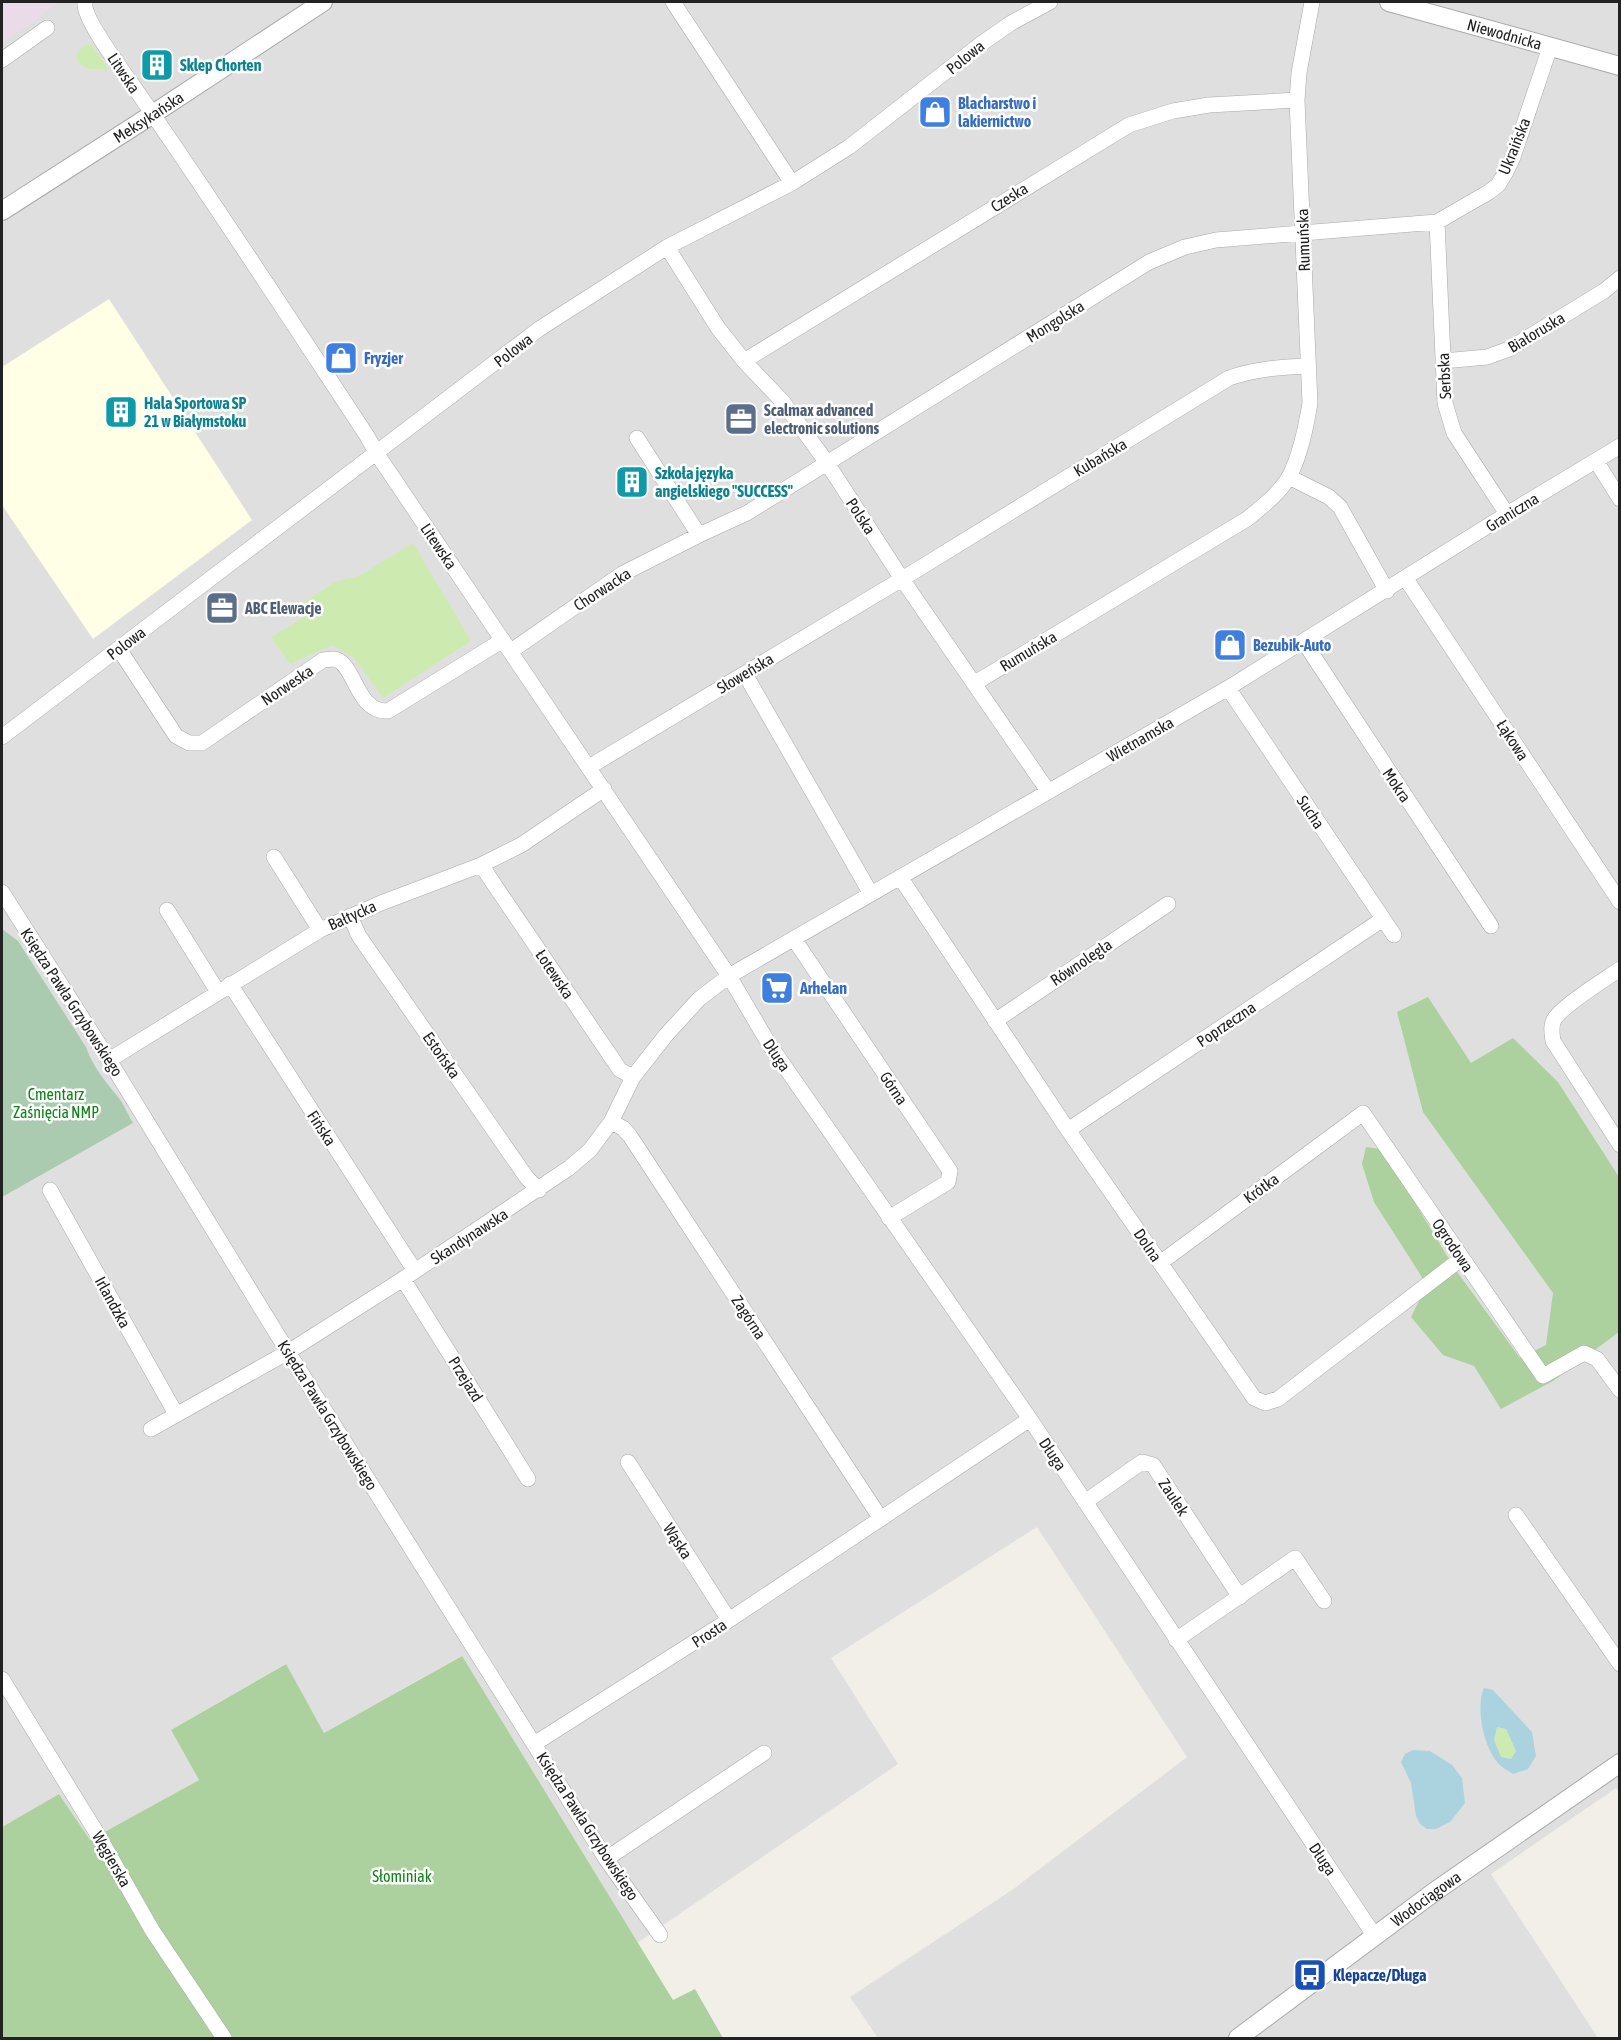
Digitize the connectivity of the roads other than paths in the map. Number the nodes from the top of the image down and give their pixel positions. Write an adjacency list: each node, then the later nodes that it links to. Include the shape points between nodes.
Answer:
1 (85, 2): 12 (street, Litwska, via 84,8 96,32)
2 (323, 2): 12 (street, Meksykańska)
3 (673, 2): 13 (street)
4 (1050, 2): 13 (street, Polowa, via 981,44 849,147)
5 (1312, 2): 11 (street, Rumuńska)
6 (1389, 2): 8 (street, Niewodnicka)
7 (47, 28): 9 (street)
8 (1550, 47): 10 (street, Niewodnicka); 15 (street, Ukraińska, via 1498,185)
9 (2, 60)
10 (1620, 66)
11 (1297, 100): 16 (street, Rumuńska); 19 (street, Czeska, via 1209,105 1129,125)
12 (153, 114): 14 (street, Meksykańska); 24 (street, Litewska)
13 (792, 183): 17 (street, Polowa)
14 (2, 211)
15 (1437, 222): 16 (street, Ukraińska); 20 (street, Serbska)
16 (1302, 234): 21 (street, Rumuńska); 26 (street, Mongolska, via 1216,240 1185,247 1149,262)
17 (668, 247): 19 (street, Polska, via 718,328); 24 (street, Polowa, via 539,329)
18 (1620, 278): 20 (street, Białoruska, via 1509,349 1487,357)
19 (744, 361): 26 (street, Polska, via 783,402)
20 (1443, 361): 29 (street, Serbska, via 1445,403 1454,433)
21 (1308, 366): 27 (street, Rumuńska, via 1310,403 1306,428); 31 (street, Kubańska, via 1269,368 1229,378)
22 (637, 438): 30 (street)
23 (1620, 446): 25 (street, Graniczna)
24 (377, 454): 35 (street, Litewska); 36 (street, Polowa)
25 (1596, 461): 28 (street); 29 (street, Graniczna)
26 (827, 464): 30 (street, Chorwacka, via 747,513); 31 (street, Polska)
27 (1289, 477): 33 (street, via 1329,497 1340,507); 38 (street, Rumuńska, via 1247,519)
28 (1620, 499)
29 (1507, 514): 32 (street, Graniczna)
30 (699, 535): 35 (street, Chorwacka, via 622,574)
31 (902, 579): 37 (street, Słoweńska); 38 (street, Polska)
32 (1406, 579): 33 (street, Wietnamska); 49 (street, Łąkowa)
33 (1387, 591): 34 (street, Wietnamska)
34 (1304, 642): 39 (street, Wietnamska); 54 (street, Mokra)
35 (507, 646): 36 (street, Norweska, via 388,711 369,706 342,663 334,658 323,660 202,743 189,743 176,736); 41 (street, Litewska)
36 (119, 649): 40 (street, Polowa)
37 (745, 674): 41 (street, Słoweńska); 48 (street)
38 (975, 683): 43 (street, Polska)
39 (1228, 688): 43 (street, Wietnamska); 53 (street, Sucha)
40 (2, 737)
41 (589, 767): 42 (street, Litewska)
42 (604, 789): 45 (street, Bałtycka, via 521,845); 59 (street, Litewska)
43 (1048, 791): 46 (street, Wietnamska)
44 (274, 857): 55 (street)
45 (481, 865): 52 (street, Bałtycka); 63 (street, Łotewska, via 620,1070)
46 (900, 877): 48 (street, Wietnamska); 61 (street, Dolna)
47 (2, 892): 62 (street, Księdza Pawła Grzybowskiego)
48 (871, 894): 57 (street, Wietnamska)
49 (1620, 902)
50 (1168, 904): 61 (street, Równoległa)
51 (167, 910): 60 (street, Fińska)
52 (351, 916): 55 (street, Bałtycka); 69 (street, Estońska, via 359,936)
53 (1383, 919): 56 (street, Sucha); 66 (street, Poprzeczna)
54 (1491, 926)
55 (320, 930): 60 (street, Bałtycka)
56 (1394, 935)
57 (794, 939): 59 (street, Wietnamska); 70 (street, Górna, via 950,1172 948,1182)
58 (1620, 969): 67 (street, via 1566,1007 1551,1028 1553,1041)
59 (729, 976): 63 (street, Skandynawska, via 699,999); 70 (street, Długa, via 769,1044)
60 (224, 988): 62 (street, Bałtycka); 73 (street, Fińska)
61 (995, 1021): 66 (street, Dolna)
62 (109, 1060): 74 (street, Księdza Pawła Grzybowskiego)
63 (633, 1077): 65 (street, Skandynawska)
64 (1363, 1113): 71 (street, Ogrodowa); 72 (street, Krótka)
65 (611, 1122): 69 (street, Skandynawska, via 590,1150); 83 (street, Zagórna, via 630,1136)
66 (1068, 1130): 72 (street, Dolna)
67 (1620, 1145)
68 (50, 1190): 76 (street, Irlandzka)
69 (539, 1190): 73 (street, Skandynawska)
70 (889, 1218): 77 (street, Długa)
71 (1462, 1258): 72 (street, Dolna, via 1278,1399 1265,1403 1254,1398); 75 (street, Ogrodowa, via 1543,1376 1584,1353 1597,1359)
72 (1160, 1263)
73 (409, 1275): 74 (street, Skandynawska); 80 (street, Przejazd)
74 (288, 1352): 76 (street, Skandynawska); 90 (street, Księdza Pawła Grzybowskiego)
75 (1620, 1390)
76 (176, 1414): 78 (street, Skandynawska)
77 (1030, 1419): 81 (street, Długa); 83 (street, Prosta)
78 (151, 1430)
79 (628, 1462): 86 (street, Wąska)
80 (528, 1479)
81 (1085, 1502): 84 (street, Zaułek, via 1142,1462 1153,1465); 87 (street, Długa)
82 (1515, 1515): 88 (street)
83 (881, 1519): 86 (street, Prosta)
84 (1240, 1597): 85 (street, via 1295,1558); 87 (street)
85 (1324, 1600)
86 (729, 1620): 90 (street, Prosta)
87 (1176, 1640): 95 (street, Długa)
88 (1620, 1664)
89 (2, 1679): 96 (street, Węgierska, via 152,1930)
90 (534, 1744): 93 (street, Księdza Pawła Grzybowskiego)
91 (764, 1753): 93 (street)
92 (1620, 1763): 95 (street, Wodociągowa)
93 (606, 1859): 94 (street, Księdza Pawła Grzybowskiego)
94 (660, 1935)
95 (1374, 1935): 97 (street, Wodociągowa)
96 (224, 2038)
97 (1238, 2038)

